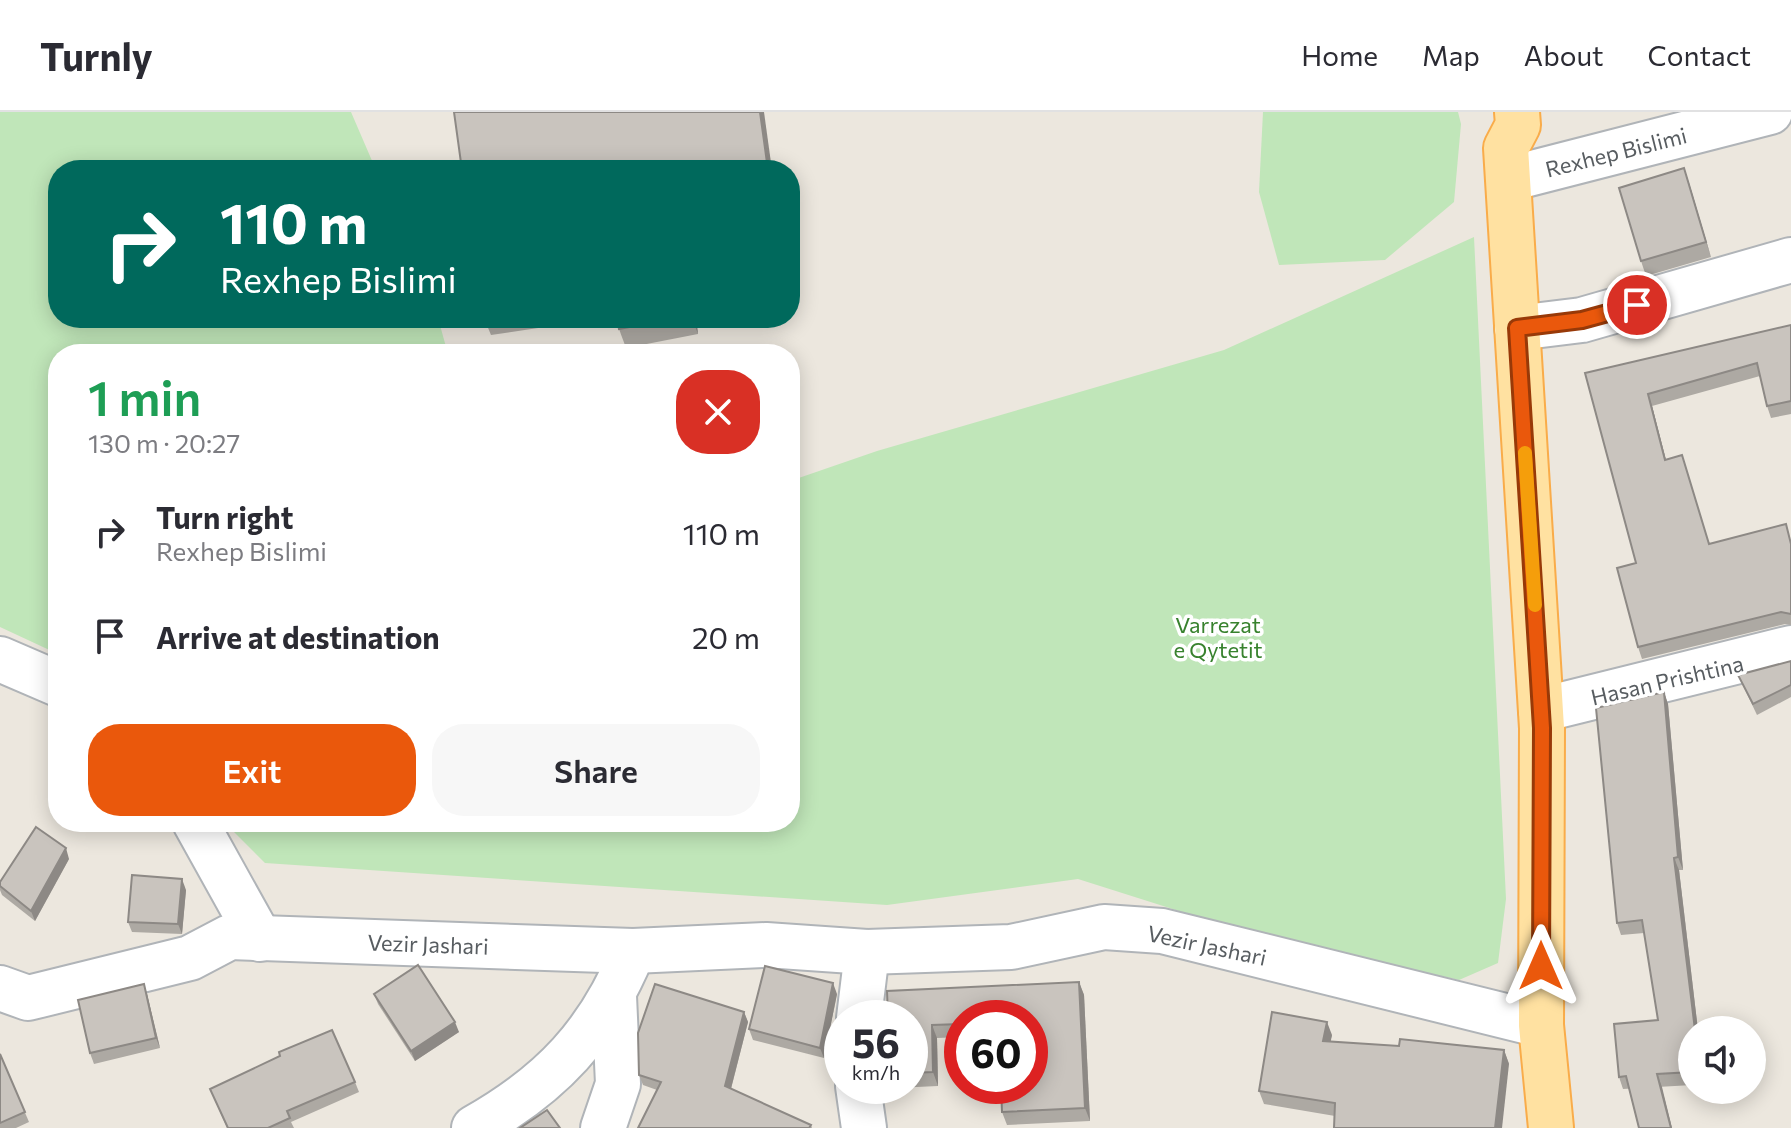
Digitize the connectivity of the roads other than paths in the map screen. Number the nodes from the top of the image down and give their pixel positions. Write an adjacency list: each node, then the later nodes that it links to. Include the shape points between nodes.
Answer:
1 (1770, 112): 2 (street, Rexhep Bislimi)
2 (1506, 138): 4 (main road, Rexhep Bislimi)
3 (1791, 260): 4 (street, via 1582,320)
4 (1517, 328): 8 (main road, Rexhep Bislimi)
5 (1791, 648): 8 (street, Hasan Prishtina)
6 (0, 659): 7 (street)
7 (48, 680)
8 (1541, 710): 16 (main road, Rexhep Bislimi)
9 (201, 832): 10 (street)
10 (260, 939): 11 (street, Vezir Jashari); 13 (street, Vezir Jashari, via 230,937 190,958)
11 (633, 951): 12 (street, Vezir Jashari, via 766,945); 14 (street)
12 (867, 952): 15 (street); 16 (street, Vezir Jashari, via 1011,947 1104,927 1162,931)
13 (9, 995)
14 (614, 996): 18 (street, via 555,1074); 19 (street, via 618,1084)
15 (861, 1000)
16 (1541, 1025): 21 (main road, Rexhep Bislimi)
17 (861, 1104): 20 (street)
18 (474, 1128)
19 (603, 1128)
20 (864, 1128)
21 (1551, 1128)

